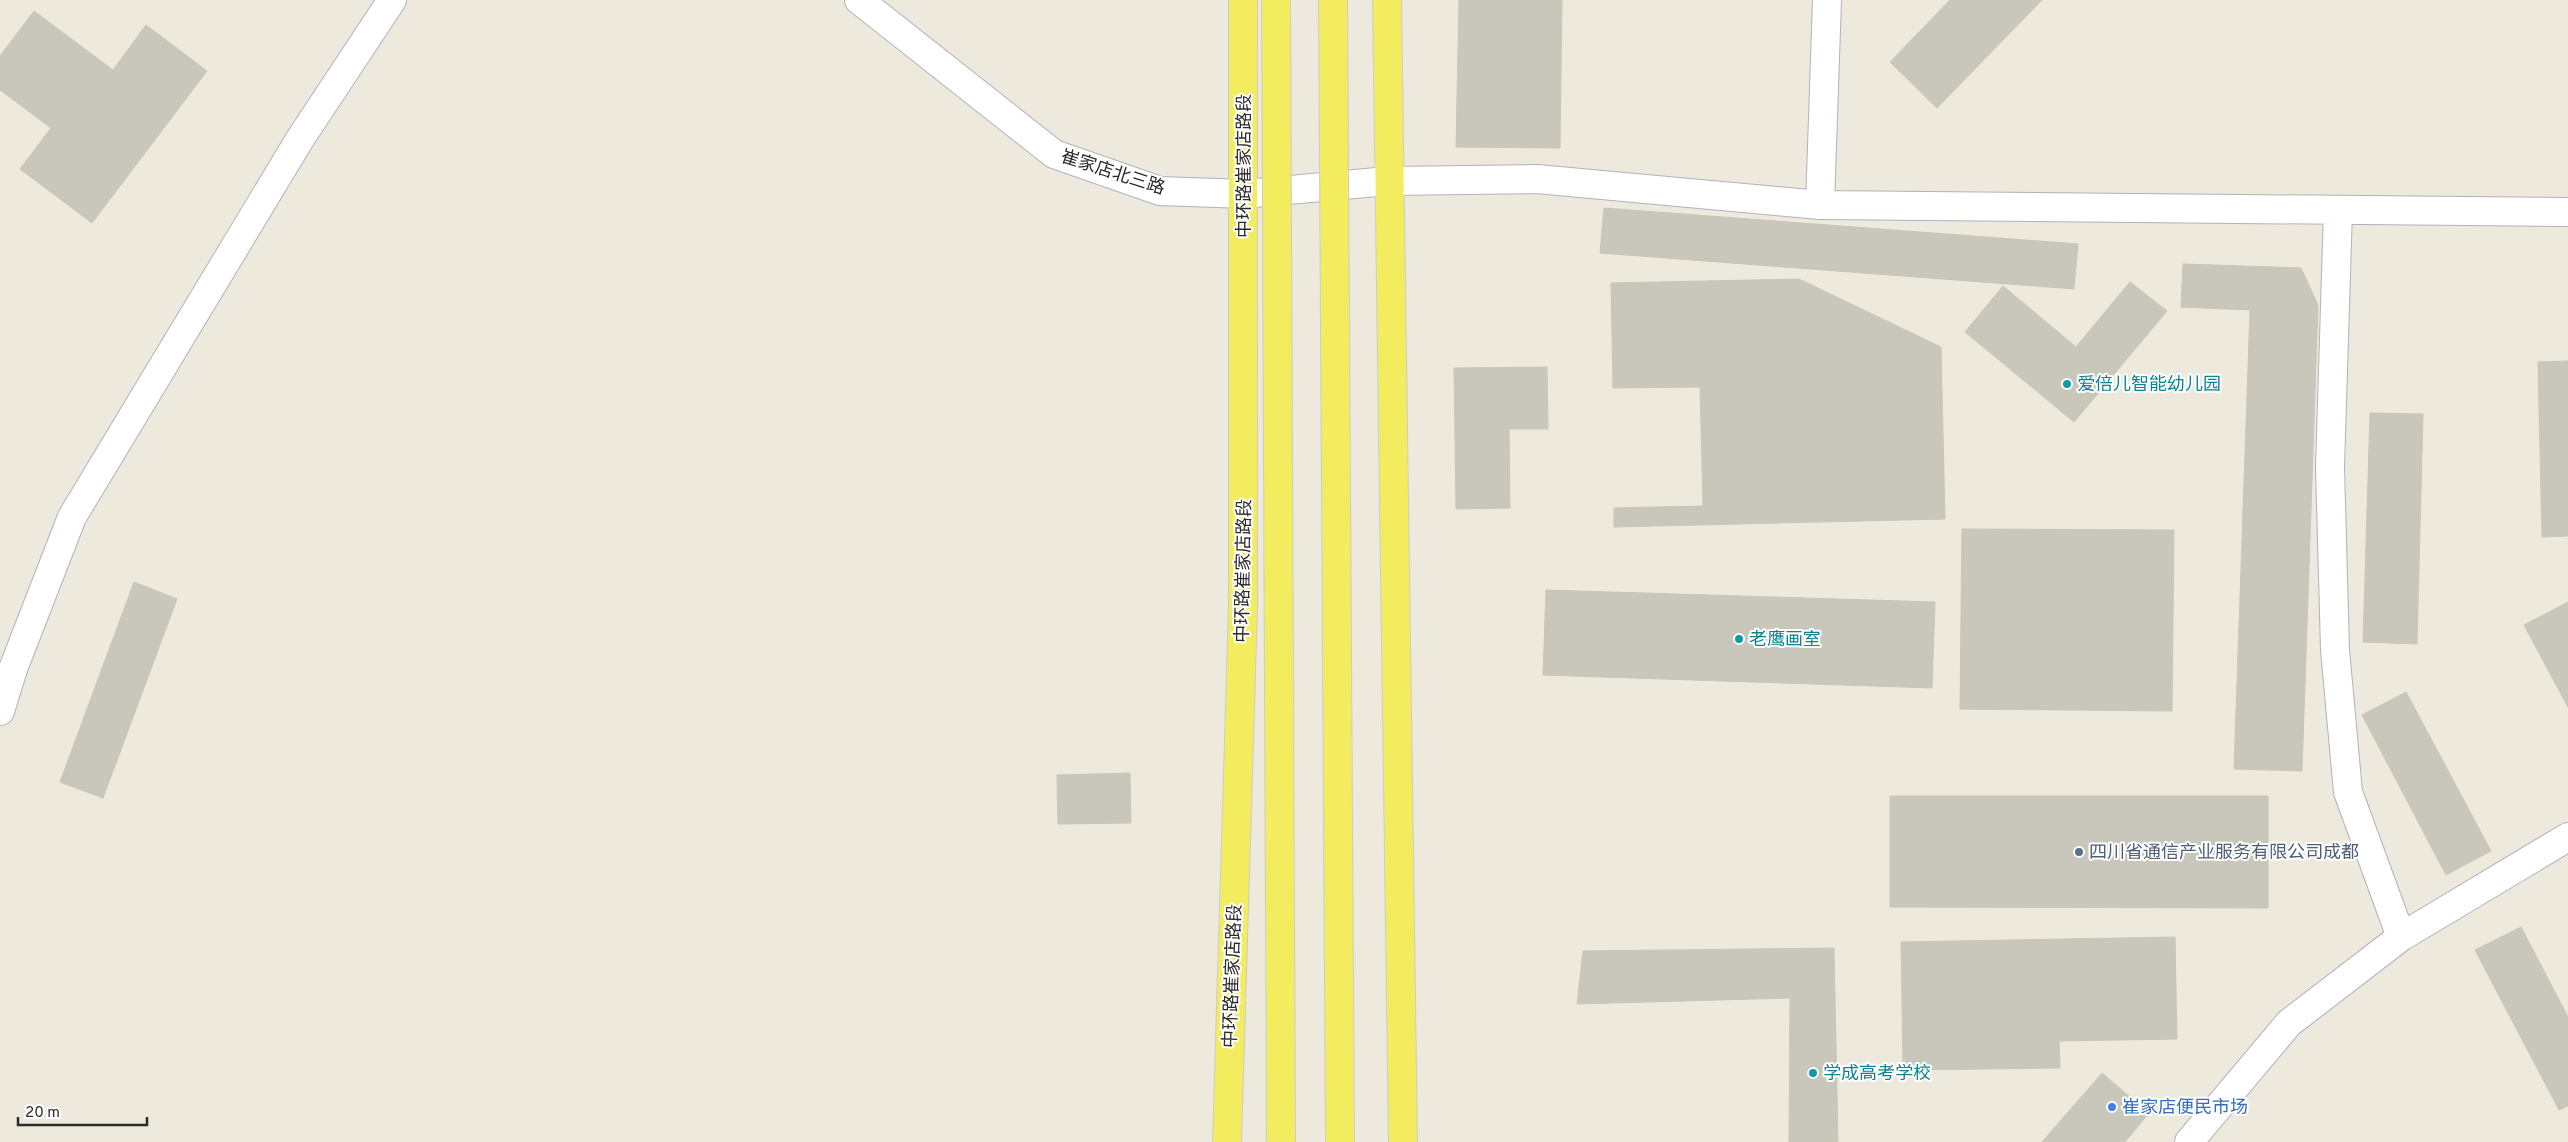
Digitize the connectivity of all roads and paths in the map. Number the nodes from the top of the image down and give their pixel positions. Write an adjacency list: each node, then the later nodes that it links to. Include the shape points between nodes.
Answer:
1 (392, 0): 13 (street, via 300,139 72,517)
2 (859, 0): 9 (street, 崔家店北三路, via 1054,154 1160,191)
3 (1243, 0): 9 (main road, 中环路崔家店路段)
4 (1276, 0): 17 (main road, bridge)
5 (1333, 0): 18 (main road, bridge)
6 (1387, 0): 8 (main road)
7 (1827, 0): 10 (street)
8 (1388, 180): 9 (street, 崔家店北三路); 10 (street, 崔家店北三路, via 1536,179); 19 (main road)
9 (1245, 194): 16 (main road, 中环路崔家店路段, via 1243,606)
10 (1820, 206): 11 (street, 崔家店北三路)
11 (2338, 210): 12 (street, 崔家店北三路); 15 (street, via 2330,467 2335,650 2348,792)
12 (2568, 212)
13 (0, 710)
14 (2568, 837): 15 (street)
15 (2401, 937): 20 (street, via 2289,1023)
16 (1227, 1142)
17 (1281, 1142)
18 (1340, 1142)
19 (1403, 1142)
20 (2189, 1142)

